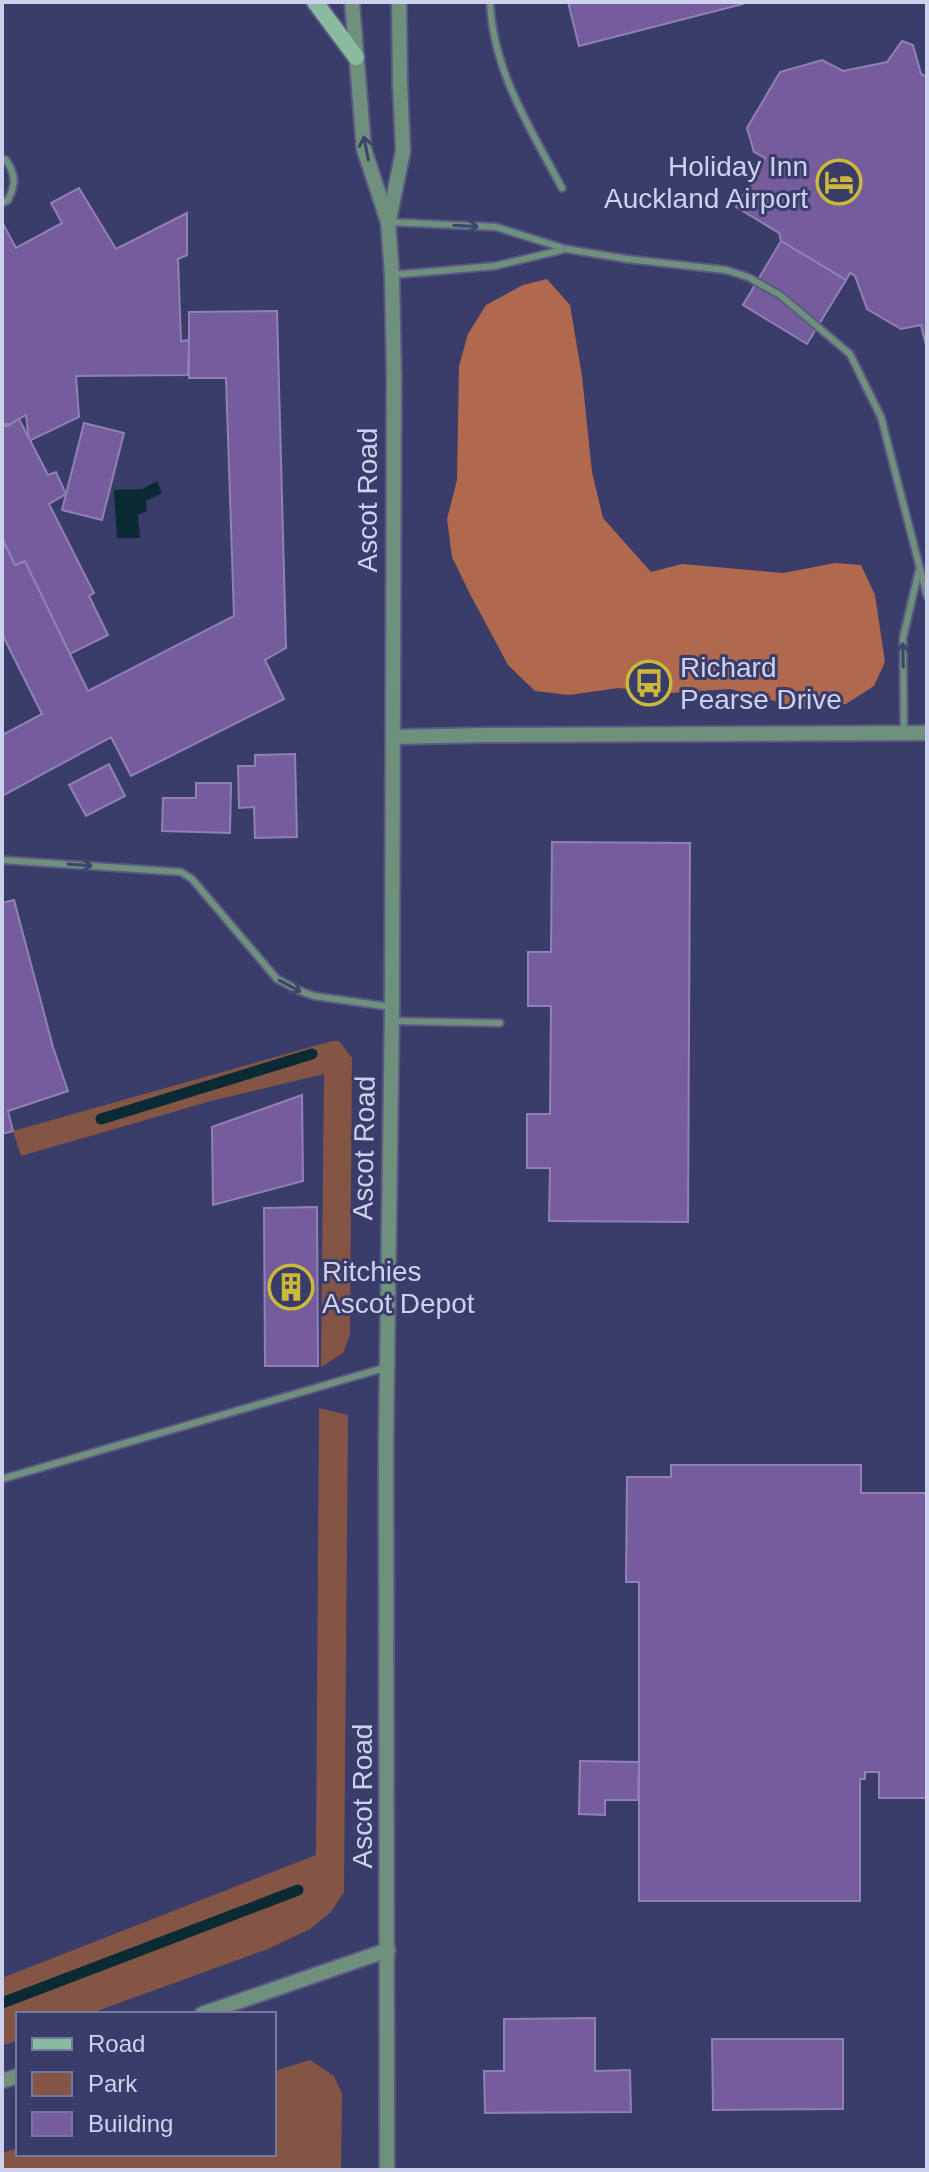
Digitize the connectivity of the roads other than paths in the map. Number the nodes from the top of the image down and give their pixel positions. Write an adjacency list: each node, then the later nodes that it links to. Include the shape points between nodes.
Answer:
1 (315, 2): 5 (main road)
2 (352, 2): 5 (street, Ascot Road)
3 (399, 2): 9 (street, Ascot Road, via 403,151)
4 (490, 2): 7 (lane, via 504,75)
5 (356, 57): 9 (street, Ascot Road, one-way to 5, via 364,149)
6 (2, 159): 8 (lane, via 15,173 8,200)
7 (562, 188)
8 (2, 203)
9 (388, 222): 10 (lane, one-way to 10, via 496,227); 11 (street, Ascot Road)
10 (566, 249): 11 (lane, via 495,266); 12 (lane, via 748,277 780,295 850,354 881,417)
11 (392, 275): 16 (street, Ascot Road)
12 (923, 567): 13 (lane); 14 (lane, one-way to 12, via 903,638)
13 (927, 596)
14 (904, 733): 15 (street); 16 (street)
15 (927, 733)
16 (394, 737): 18 (street, Ascot Road)
17 (2, 860): 18 (lane, one-way to 18, via 181,872 277,979 314,996)
18 (392, 1014): 19 (lane); 20 (street, Ascot Road)
19 (500, 1023)
20 (388, 1367): 21 (lane); 22 (street, Ascot Road)
21 (2, 1479)
22 (388, 1950): 23 (street); 24 (street, Ascot Road)
23 (208, 2012)
24 (387, 2170)

